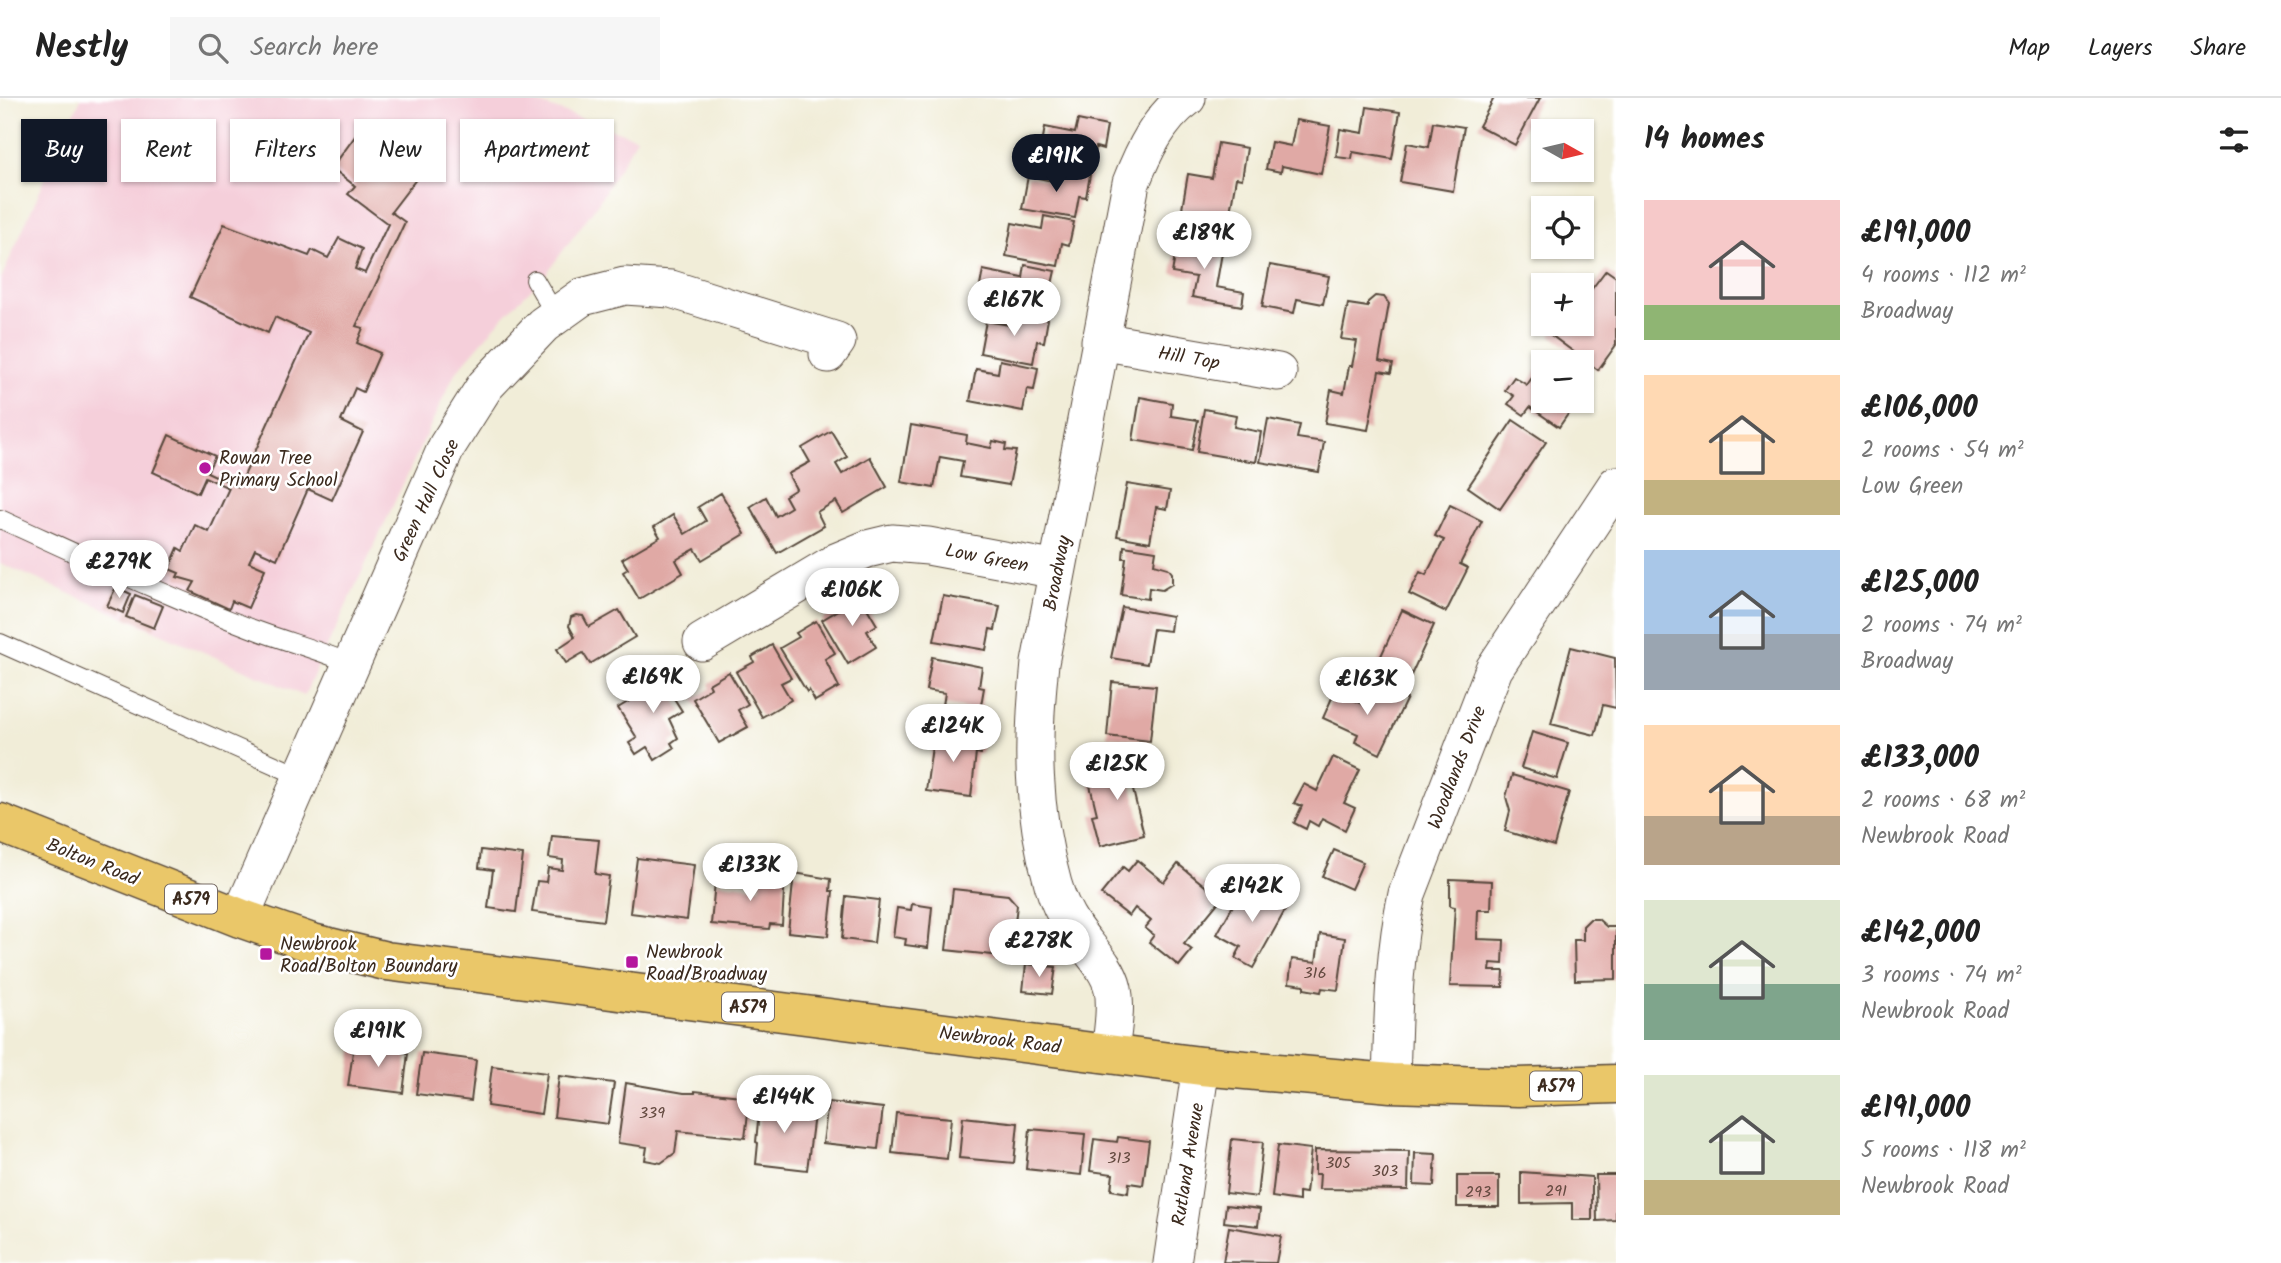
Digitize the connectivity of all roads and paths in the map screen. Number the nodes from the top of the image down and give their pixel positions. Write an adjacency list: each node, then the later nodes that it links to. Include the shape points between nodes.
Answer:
1 (1187, 98): 4 (street, Broadway, via 1160,125 1130,183)
2 (535, 280): 3 (lane)
3 (556, 316): 5 (street, Green Hall Close, via 582,297 625,286 671,289 837,341); 12 (street, Green Hall Close, via 485,386 447,446)
4 (1100, 341): 6 (street, Hill Top); 9 (street, Broadway)
5 (828, 354)
6 (1278, 372)
7 (1616, 485): 19 (street, Woodlands Drive, via 1494,669 1407,894 1395,964)
8 (0, 519): 12 (lane, via 166,593)
9 (1057, 570): 10 (street, Low Green, via 892,543 838,561); 17 (street, Broadway, via 1040,663 1033,777 1054,886 1072,926 1113,987)
10 (715, 624)
11 (0, 643): 13 (lane)
12 (351, 664): 13 (street, Green Hall Close)
13 (302, 777): 15 (street, Green Hall Close)
14 (0, 823): 15 (highway, Bolton Road / A579)
15 (240, 918): 16 (highway, Bolton Road / A579, via 312,943)
16 (386, 961): 17 (highway, Newbrook Road / A579)
17 (1110, 1053): 18 (highway, Newbrook Road / A579)
18 (1201, 1066): 19 (highway, Newbrook Road / A579); 21 (street, Rutland Avenue)
19 (1391, 1083): 20 (highway, Newbrook Road / A579)
20 (1616, 1084)
21 (1172, 1263)

